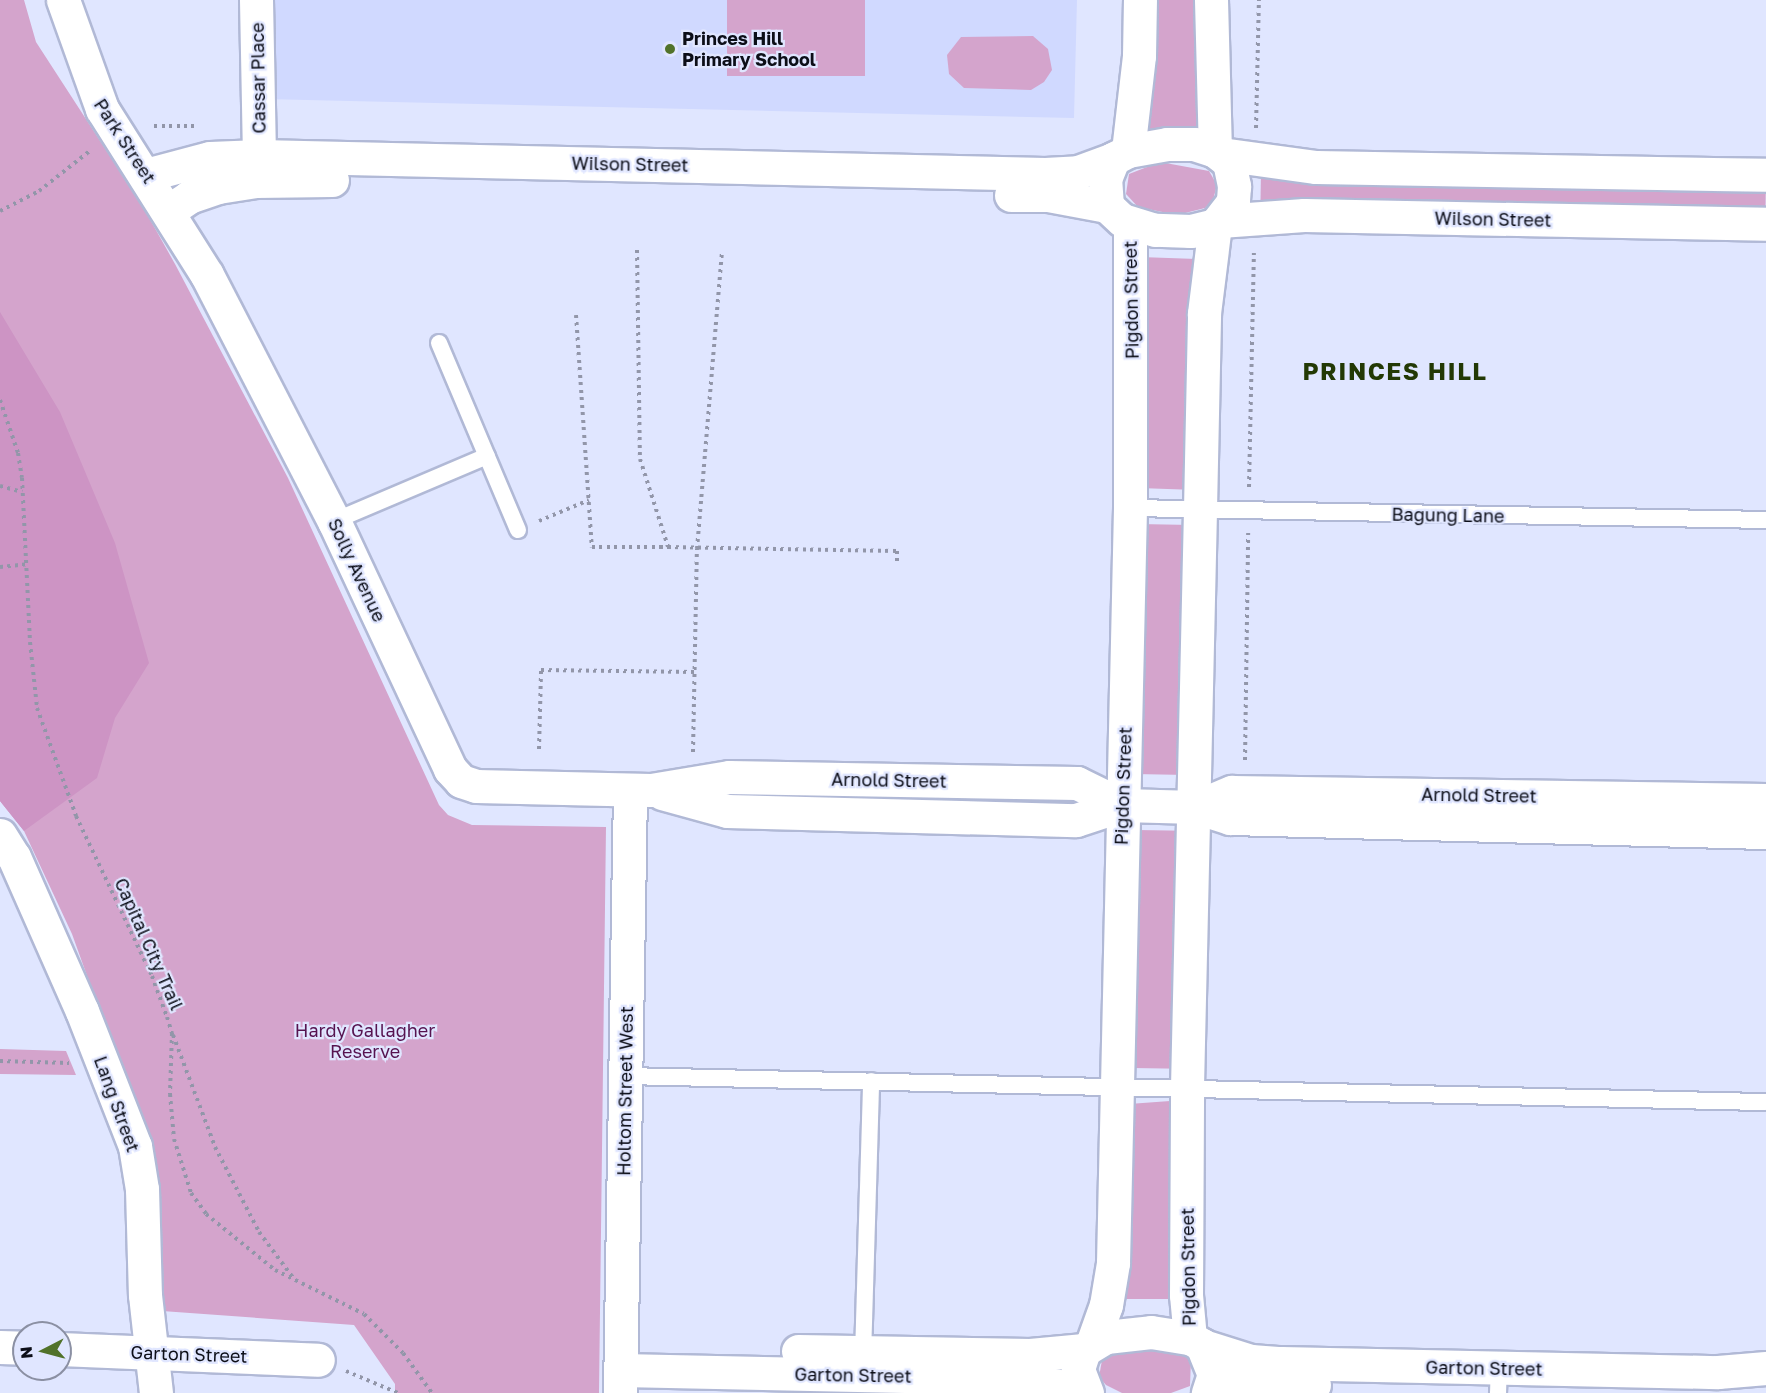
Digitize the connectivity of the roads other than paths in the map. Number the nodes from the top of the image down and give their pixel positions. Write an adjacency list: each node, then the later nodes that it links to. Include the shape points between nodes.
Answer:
1 (63, 0): 8 (street, Park Street, via 93,91)
2 (256, 0): 7 (street, Cassar Place)
3 (1140, 0): 6 (street, via 1139,56)
4 (1211, 0): 5 (street)
5 (1218, 152): 6 (street, via 1177,143); 9 (street, via 1316,167); 12 (street, via 1232,170 1235,193)
6 (1120, 155): 7 (street, Wilson Street, via 1078,172 1045,174); 11 (street, via 1104,188)
7 (259, 156): 8 (street, Wilson Street, via 210,158)
8 (146, 175): 10 (street, Park Street)
9 (1766, 175)
10 (170, 210): 11 (street, Wilson Street, via 189,197 218,188 255,181 311,179 1048,195); 19 (street, Solly Avenue)
11 (1118, 215): 12 (street, via 1166,232); 16 (street, Pigdon Street)
12 (1218, 223): 13 (street, Wilson Street, via 1304,215); 17 (street, Pigdon Street, via 1204,313)
13 (1766, 224)
14 (439, 343): 15 (lane)
15 (487, 456): 19 (lane); 20 (lane)
16 (1130, 508): 17 (lane, Bagung Lane); 23 (street, Pigdon Street)
17 (1200, 509): 18 (lane, Bagung Lane); 24 (street, Pigdon Street)
18 (1766, 520)
19 (334, 521): 21 (street, Solly Avenue, via 450,769 461,781 476,786)
20 (518, 530)
21 (641, 790): 23 (street, Arnold Street, via 727,811 750,812 1076,820); 27 (street, Holtom Street West)
22 (1766, 800): 24 (street, Arnold Street, via 1232,792)
23 (1122, 805): 24 (street, Arnold Street); 29 (street, Pigdon Street)
24 (1196, 807): 25 (street, Arnold Street, via 1230,818); 30 (street, Pigdon Street)
25 (1766, 832)
26 (0, 835): 35 (street, Lang Street, via 103,1064 140,1167)
27 (636, 1076): 28 (lane); 39 (street, Holtom Street West)
28 (871, 1081): 29 (lane); 37 (lane)
29 (1117, 1086): 30 (lane); 33 (street, Pigdon Street, via 1113,1263 1106,1305)
30 (1187, 1087): 31 (lane); 32 (street, Pigdon Street, via 1186,1295)
31 (1766, 1102)
32 (1197, 1342): 33 (street, Pigdon Street, via 1151,1332 1106,1337); 41 (street, Garton Street, via 1251,1361); 44 (street, Pigdon Street, via 1214,1374)
33 (1088, 1347): 40 (street, Garton Street); 42 (street, Pigdon Street, via 1078,1369)
34 (72, 1349): 35 (street, Garton Street)
35 (150, 1352): 36 (street, Garton Street); 43 (street, Lang Street)
36 (318, 1359)
37 (863, 1364): 39 (street, Garton Street); 40 (street, Garton Street)
38 (1766, 1368): 41 (street, Garton Street)
39 (631, 1370)
40 (916, 1374): 42 (street, Garton Street, via 1032,1380)
41 (1498, 1383): 44 (street, Garton Street, via 1281,1385); 45 (street, Garton Street)
42 (1086, 1392)
43 (156, 1393)
44 (1209, 1393)
45 (1672, 1393)

